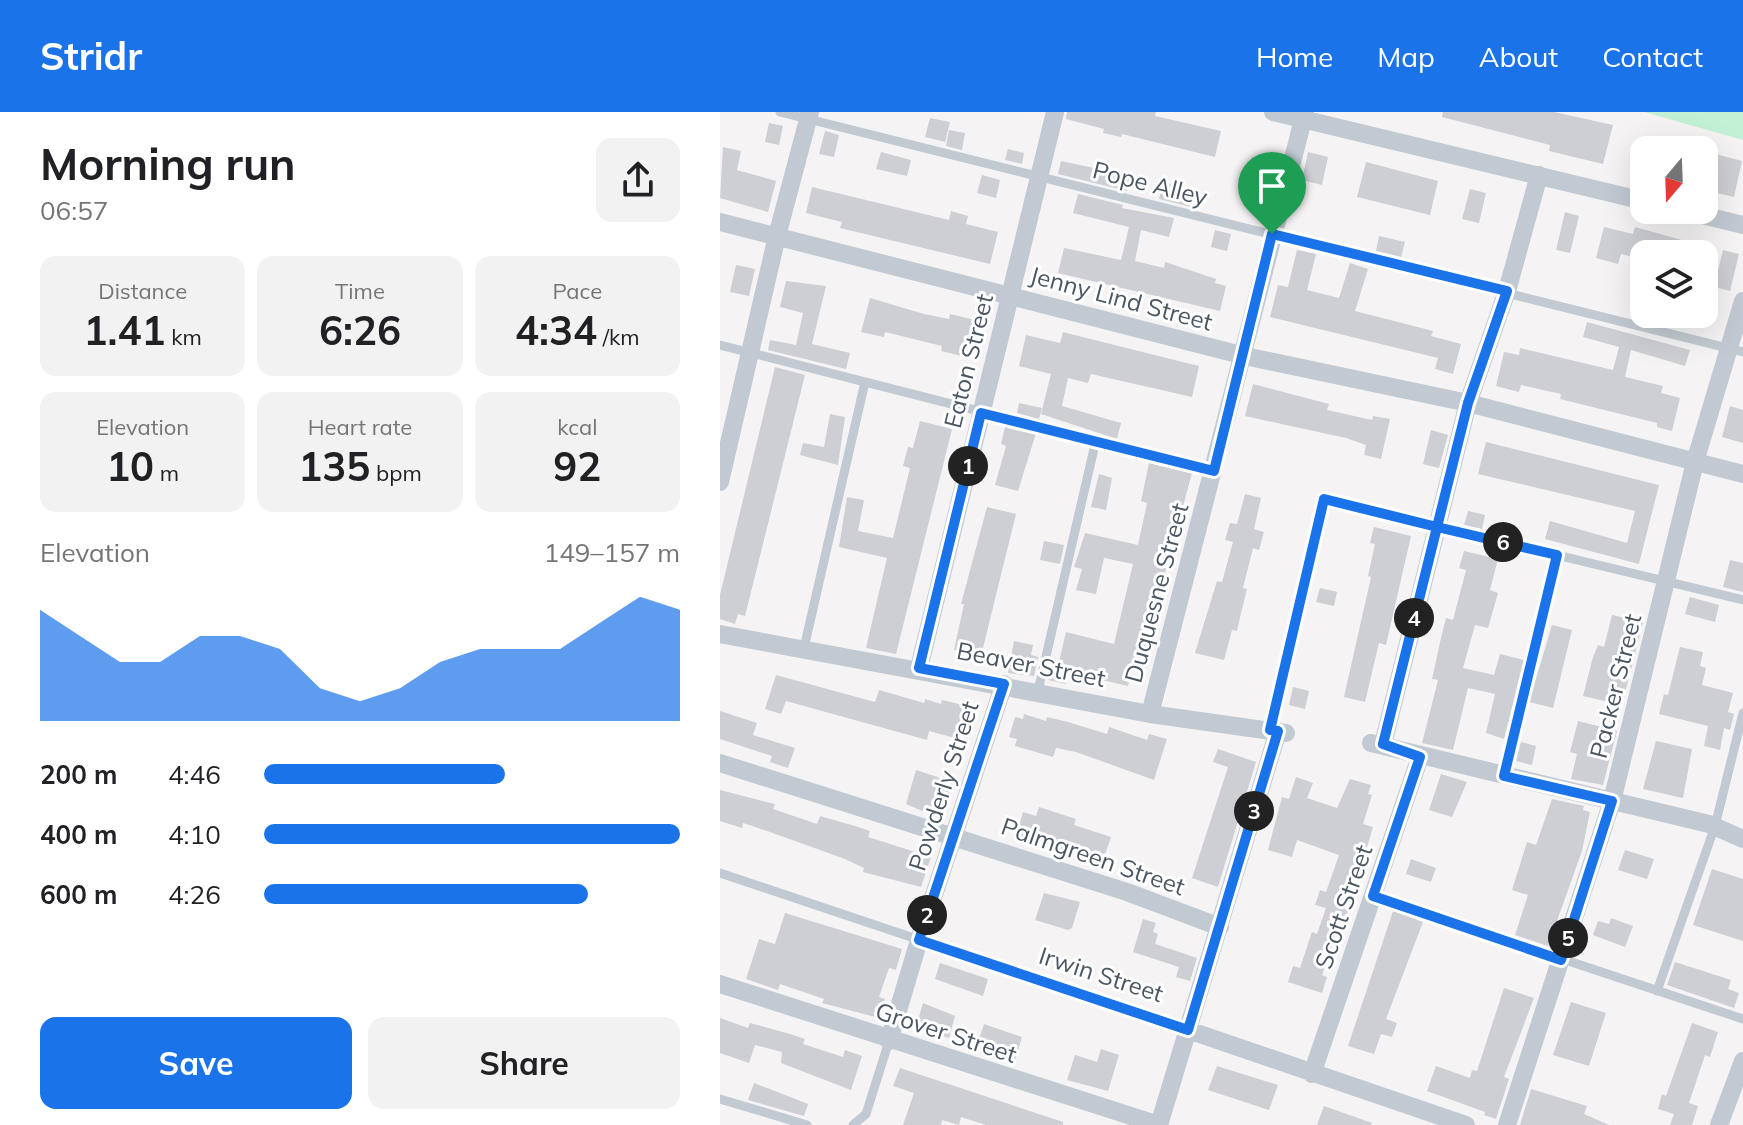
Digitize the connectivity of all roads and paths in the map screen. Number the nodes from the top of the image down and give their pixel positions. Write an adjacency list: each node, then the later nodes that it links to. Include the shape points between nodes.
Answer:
1 (780, 112): 4 (lane, Pope Alley)
2 (1055, 112): 7 (street, Eaton Street)
3 (1273, 112): 5 (street)
4 (809, 115): 7 (lane, Pope Alley); 13 (street)
5 (1304, 116): 6 (street); 12 (street, Duquesne Street)
6 (1539, 175): 8 (street); 14 (street)
7 (1039, 178): 12 (lane, Pope Alley); 15 (street, Eaton Street)
8 (1630, 198)
9 (1718, 219): 11 (street)
10 (720, 222): 13 (street, Jenny Lind Street)
11 (1743, 225)
12 (1272, 234): 14 (lane, Pope Alley); 20 (street, Duquesne Street)
13 (777, 236): 15 (street, Jenny Lind Street); 19 (street)
14 (1507, 291): 18 (lane, Pope Alley); 22 (street)
15 (1010, 294): 20 (street, Jenny Lind Street); 23 (street, Eaton Street)
16 (1743, 301): 18 (street, Packer Street)
17 (720, 345): 19 (lane)
18 (1736, 350): 25 (street, Packer Street)
19 (750, 353): 21 (lane); 28 (street)
20 (1245, 356): 22 (street, Jenny Lind Street); 26 (street, Duquesne Street)
21 (865, 382): 23 (lane); 34 (lane)
22 (1468, 403): 25 (street, Jenny Lind Street); 29 (street)
23 (981, 413): 24 (lane); 35 (street, Eaton Street)
24 (1096, 440): 26 (lane); 37 (lane)
25 (1695, 462): 27 (street, Jenny Lind Street); 31 (street, Packer Street)
26 (1214, 471): 39 (street, Duquesne Street)
27 (1743, 474)
28 (720, 482)
29 (1437, 527): 30 (lane); 40 (lane, via 1324,499); 41 (street, via 1377,744)
30 (1557, 555): 31 (lane); 43 (lane)
31 (1667, 580): 32 (lane); 44 (street, Packer Street)
32 (1743, 600)
33 (720, 634): 34 (street, Beaver Street)
34 (804, 648): 35 (street, Beaver Street)
35 (919, 668): 36 (street, Beaver Street)
36 (1004, 684): 37 (street, Beaver Street); 46 (street, Powderly Street)
37 (1038, 691): 39 (street, Beaver Street)
38 (1743, 713): 45 (lane)
39 (1150, 714): 40 (street, Beaver Street)
40 (1278, 731): 50 (street)
41 (1420, 757): 43 (street); 49 (street, Scott Street)
42 (720, 763): 46 (street, Palmgreen Street)
43 (1504, 776): 44 (street)
44 (1612, 801): 45 (street); 52 (street, Packer Street)
45 (1715, 826): 47 (street); 54 (lane)
46 (953, 836): 50 (street, Palmgreen Street); 51 (street, Powderly Street)
47 (1743, 839)
48 (720, 873): 51 (lane, Irwin Street)
49 (1373, 896): 52 (lane); 59 (street, Scott Street)
50 (1220, 927): 56 (street)
51 (919, 940): 56 (lane, Irwin Street); 57 (street, Powderly Street)
52 (1561, 960): 54 (lane); 65 (street, Packer Street)
53 (720, 984): 57 (street, Grover Street)
54 (1657, 991): 55 (lane)
55 (1743, 1019)
56 (1188, 1030): 59 (street, Irwin Street); 63 (street)
57 (889, 1041): 62 (lane, via 866,1114); 63 (street, Grover Street)
58 (1743, 1061): 66 (street)
59 (1312, 1074): 64 (street, Irwin Street)
60 (720, 1099): 61 (lane)
61 (807, 1125)
62 (853, 1125)
63 (1159, 1125)
64 (1466, 1125)
65 (1507, 1125)
66 (1719, 1125)

